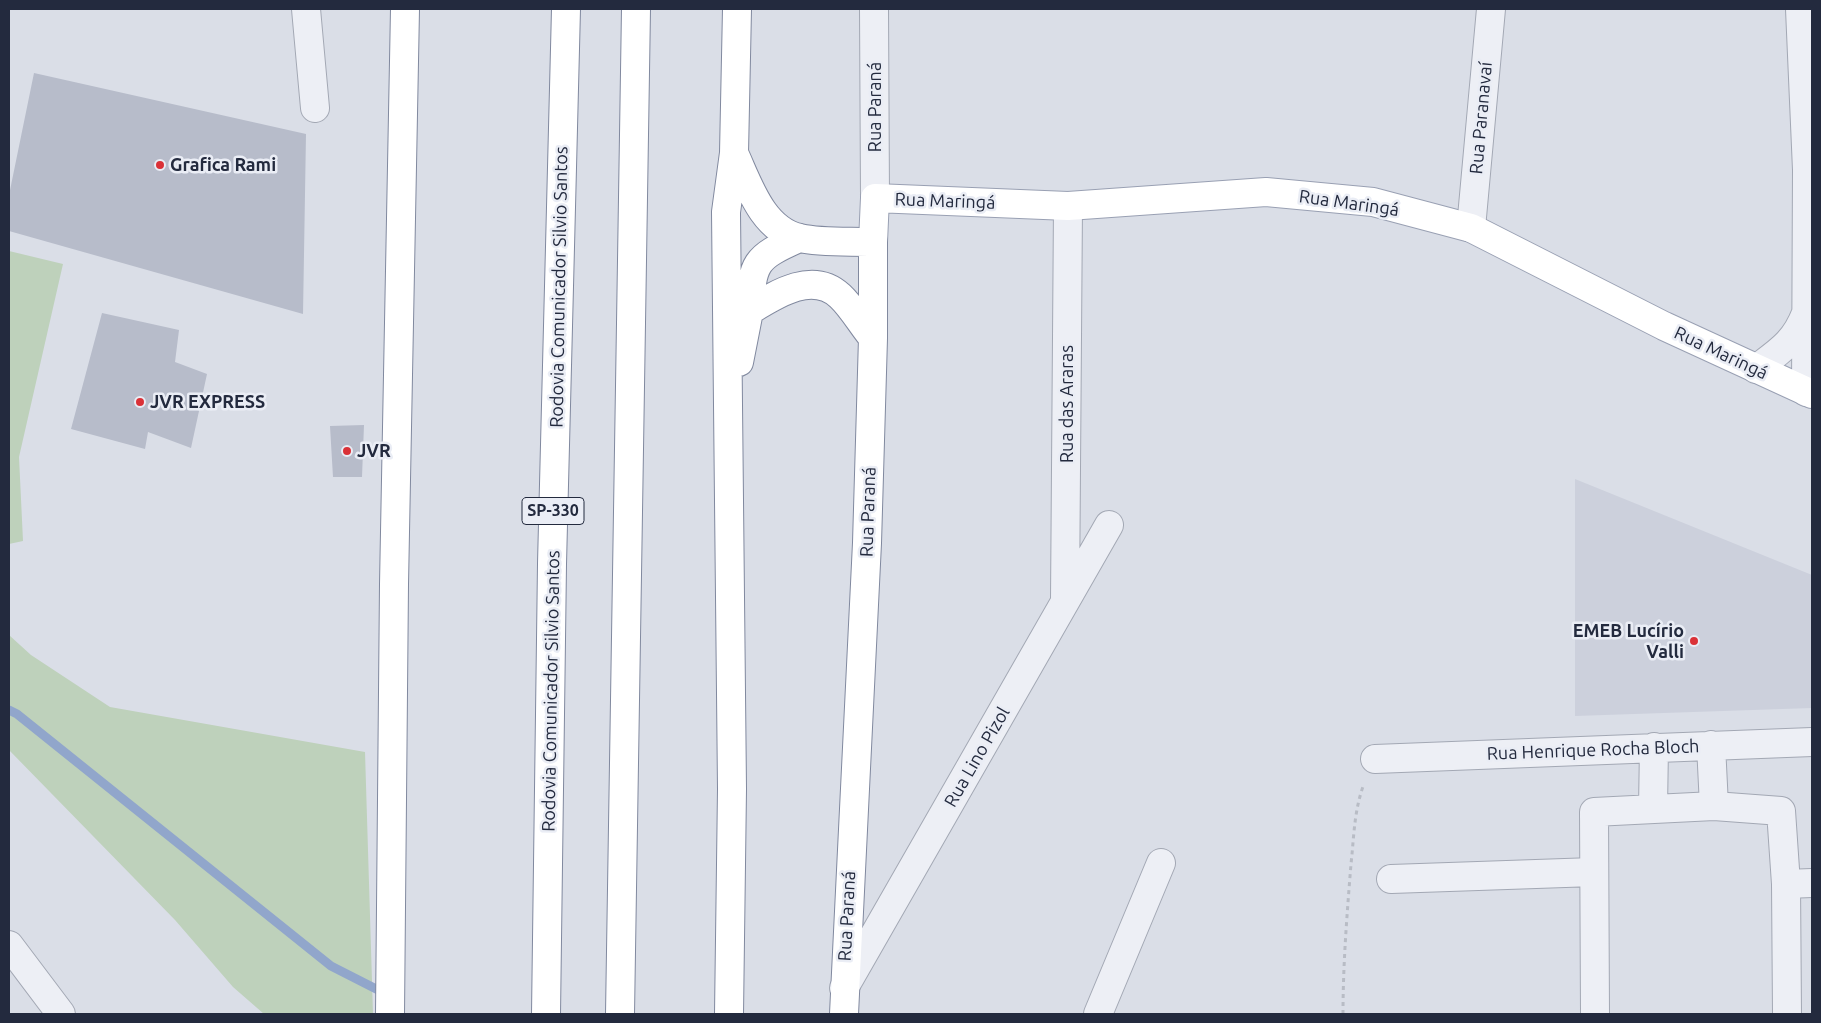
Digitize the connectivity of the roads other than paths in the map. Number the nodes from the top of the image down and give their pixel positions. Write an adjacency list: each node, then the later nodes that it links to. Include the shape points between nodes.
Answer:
1 (306, 9): 9 (street)
2 (405, 9): 38 (main road)
3 (566, 9): 39 (main road, Rodovia Comunicador Silvio Santos / SP-330, via 552,564)
4 (636, 9): 40 (main road)
5 (737, 9): 10 (main road)
6 (874, 9): 12 (street, Rua Paraná)
7 (1491, 9): 14 (street, Rua Paranavaí)
8 (1800, 9): 11 (street)
9 (315, 108)
10 (734, 153): 15 (main road, via 766,216); 22 (main road, via 726,212)
11 (1809, 170): 18 (street)
12 (875, 198): 13 (main road, Rua Maringá); 16 (main road, Rua Paraná)
13 (1068, 206): 14 (main road, Rua Maringá, via 1266,192 1373,202); 24 (street, Rua das Araras)
14 (1471, 228): 20 (main road, Rua Maringá)
15 (799, 238): 16 (main road); 17 (main road, via 769,252 758,262 752,277)
16 (873, 242): 19 (main road, Rua Paraná)
17 (749, 311): 19 (main road, via 797,286 820,284 839,295); 22 (main road)
18 (1806, 312): 20 (street, via 1799,331 1785,348); 21 (street)
19 (873, 338): 36 (main road, Rua Paraná, via 867,543)
20 (1756, 369): 21 (main road, Rua Maringá)
21 (1809, 393)
22 (727, 444): 41 (main road, via 732,789)
23 (1109, 524): 24 (street, Rua Lino Pizol)
24 (1066, 601): 36 (street, Rua Lino Pizol)
25 (1812, 742): 26 (street, Rua Henrique Rocha Bloch)
26 (1711, 745): 27 (street, Rua Henrique Rocha Bloch); 29 (street)
27 (1654, 747): 28 (street, Rua Henrique Rocha Bloch); 30 (street)
28 (1375, 759)
29 (1714, 806): 30 (street); 34 (street, via 1780,811)
30 (1653, 808): 32 (street, via 1594,812)
31 (1161, 863): 42 (street)
32 (1594, 872): 33 (street); 43 (street)
33 (1391, 879)
34 (1799, 883): 44 (street)
35 (9, 946): 37 (street)
36 (844, 1001)
37 (61, 1014)
38 (390, 1014)
39 (546, 1014)
40 (620, 1014)
41 (729, 1014)
42 (1098, 1014)
43 (1595, 1014)
44 (1787, 1014)

